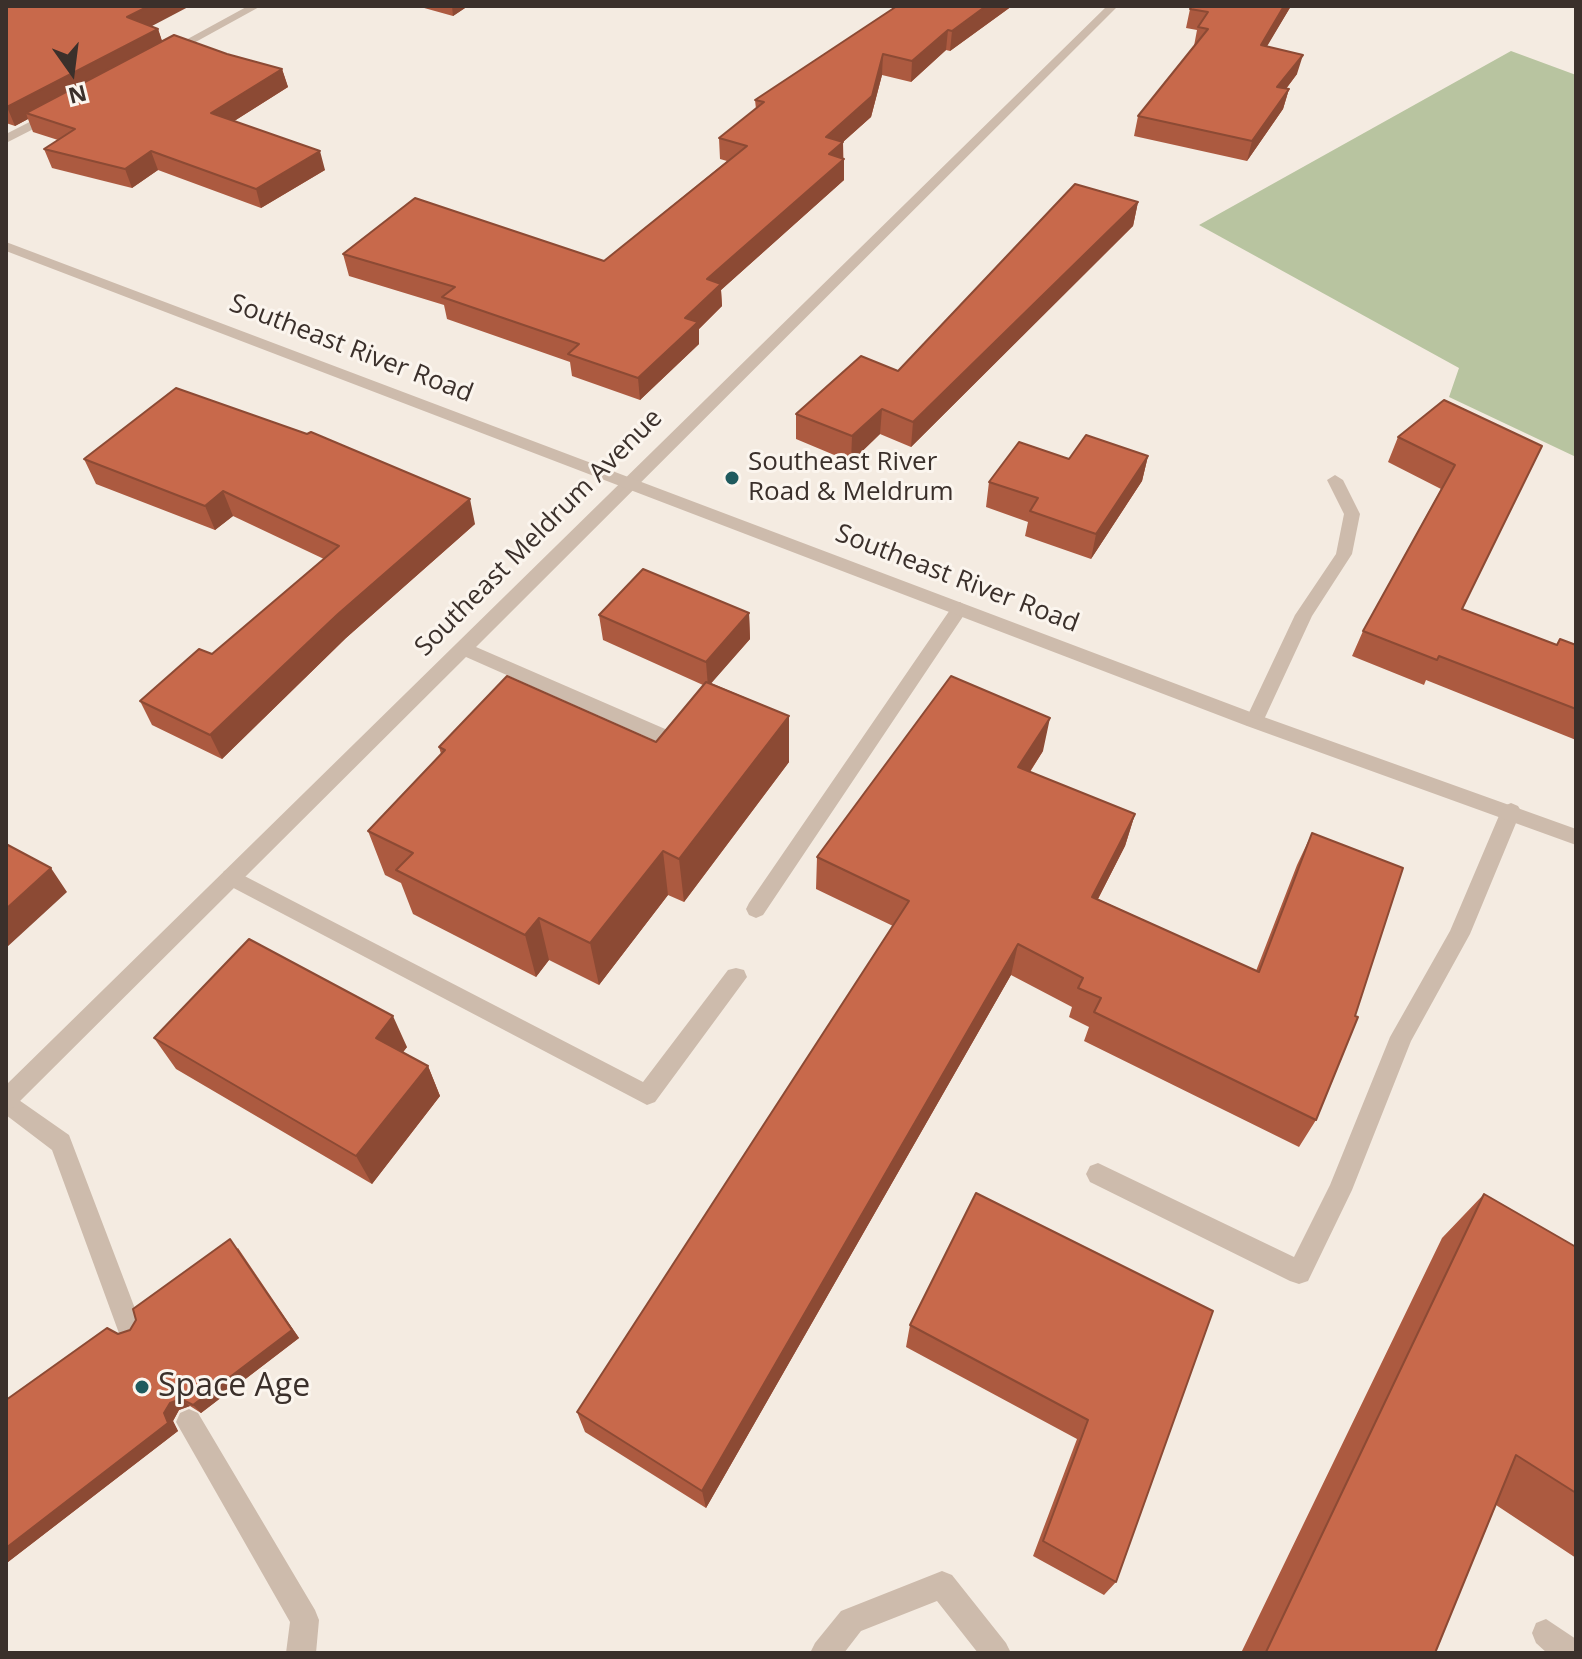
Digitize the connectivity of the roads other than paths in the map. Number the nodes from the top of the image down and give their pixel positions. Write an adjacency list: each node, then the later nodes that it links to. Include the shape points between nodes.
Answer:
1 (256, 6): 3 (street)
2 (1113, 6): 8 (street, Southeast Meldrum Avenue)
3 (159, 58)
4 (62, 109): 5 (street)
5 (6, 139)
6 (6, 246): 8 (street, Southeast River Road)
7 (1335, 480): 11 (street, via 1352,514 1344,554 1304,615)
8 (630, 482): 9 (street, Southeast River Road); 10 (street, Southeast Meldrum Avenue)
9 (960, 608): 11 (street, Southeast River Road); 16 (street)
10 (462, 648): 12 (street); 15 (street, Southeast Meldrum Avenue)
11 (1254, 721): 13 (street, Southeast River Road)
12 (672, 740)
13 (1511, 811): 14 (street, Southeast River Road); 19 (street, via 1459,934 1401,1037 1340,1190 1299,1272)
14 (1576, 837)
15 (231, 877): 17 (street, via 647,1095); 18 (street, Southeast Meldrum Avenue)
16 (756, 909)
17 (736, 977)
18 (6, 1101): 20 (street, via 61,1143)
19 (1098, 1174)
20 (129, 1327)
21 (189, 1422): 23 (street, via 305,1620)
22 (1546, 1633): 26 (street)
23 (301, 1653)
24 (825, 1653): 25 (street, via 851,1621 942,1585)
25 (996, 1653)
26 (1570, 1653)

